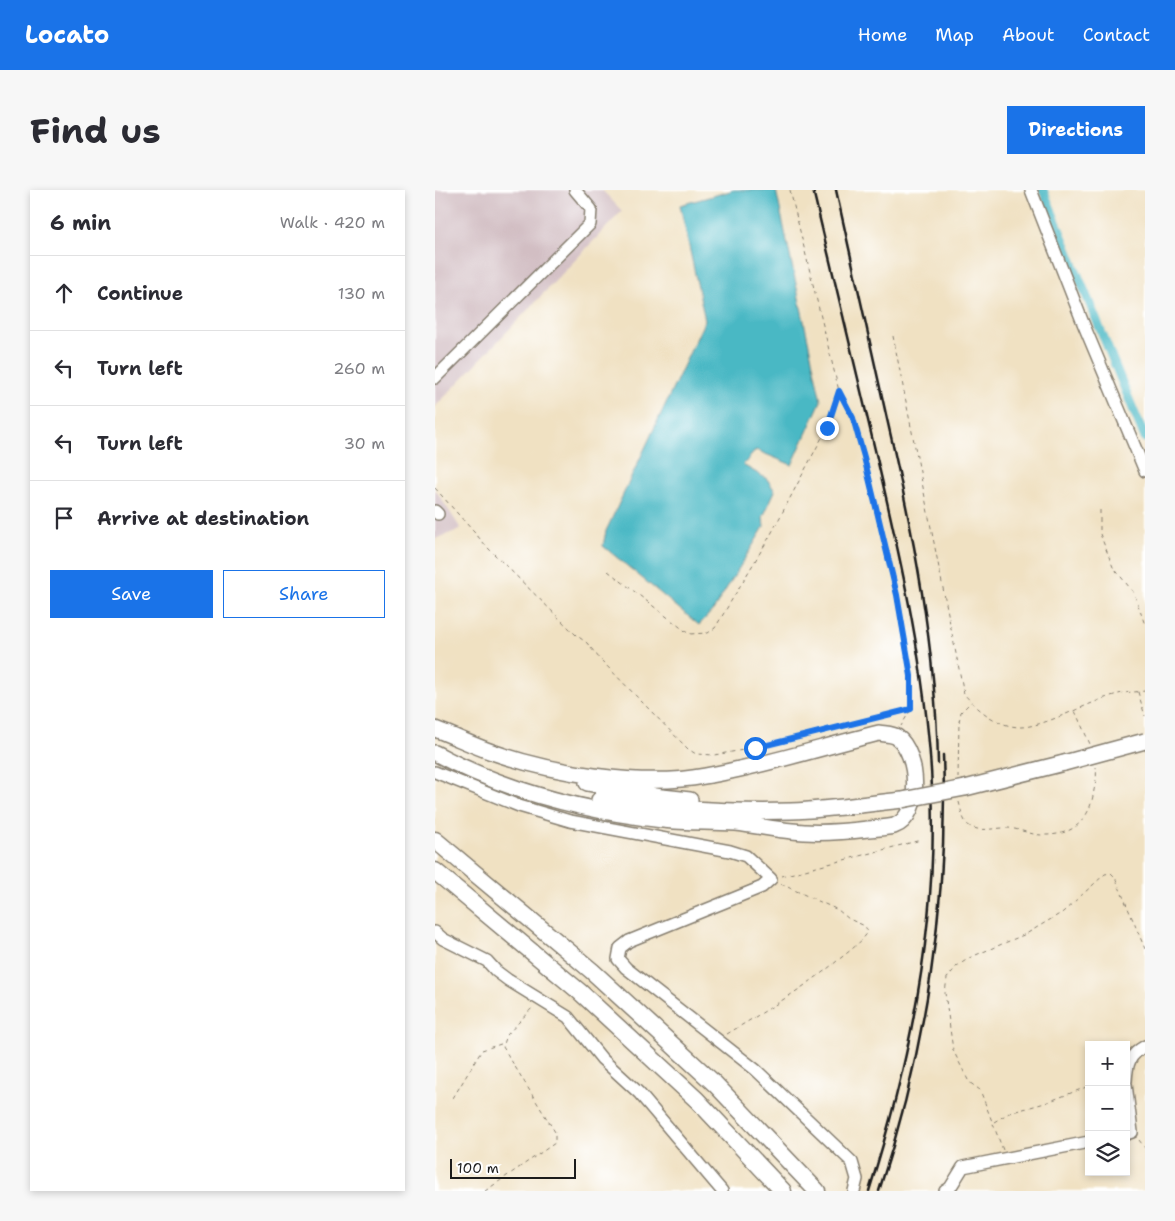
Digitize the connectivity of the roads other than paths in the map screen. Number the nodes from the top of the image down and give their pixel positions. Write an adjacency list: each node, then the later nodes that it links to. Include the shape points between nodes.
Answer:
1 (575, 190): 3 (street, via 591,209 590,224)
2 (1031, 190): 4 (street)
3 (435, 378)
4 (1145, 471)
5 (435, 730): 8 (main road, via 538,765 591,776 661,780 705,776 879,733 896,736 907,747 913,764 913,803 908,817 895,826 818,832 665,820 591,809 526,791); 10 (main road, via 447,739 538,771 662,797 736,804)
6 (1145, 741): 10 (main road, bridge, via 965,788)
7 (435, 749): 10 (main road, via 489,772 536,786 591,799 645,806 764,812)
8 (435, 753)
9 (435, 772): 22 (street, via 519,806 570,821 730,850 746,856 771,879 762,887 629,941 620,948 619,959 626,968 756,1070 852,1162 857,1179)
10 (871, 803)
11 (435, 840): 21 (highway, via 593,971 708,1077)
12 (435, 871): 20 (highway, via 587,999 697,1100)
13 (435, 932): 19 (street, via 487,961 508,980 568,1018 602,1059 639,1093)
14 (1145, 1046): 15 (street)
15 (1130, 1058)
16 (1126, 1086): 17 (street)
17 (1130, 1133)
18 (1085, 1143): 23 (street, via 963,1167 951,1188)
19 (722, 1191)
20 (783, 1191)
21 (817, 1191)
22 (854, 1191)
23 (945, 1191)

